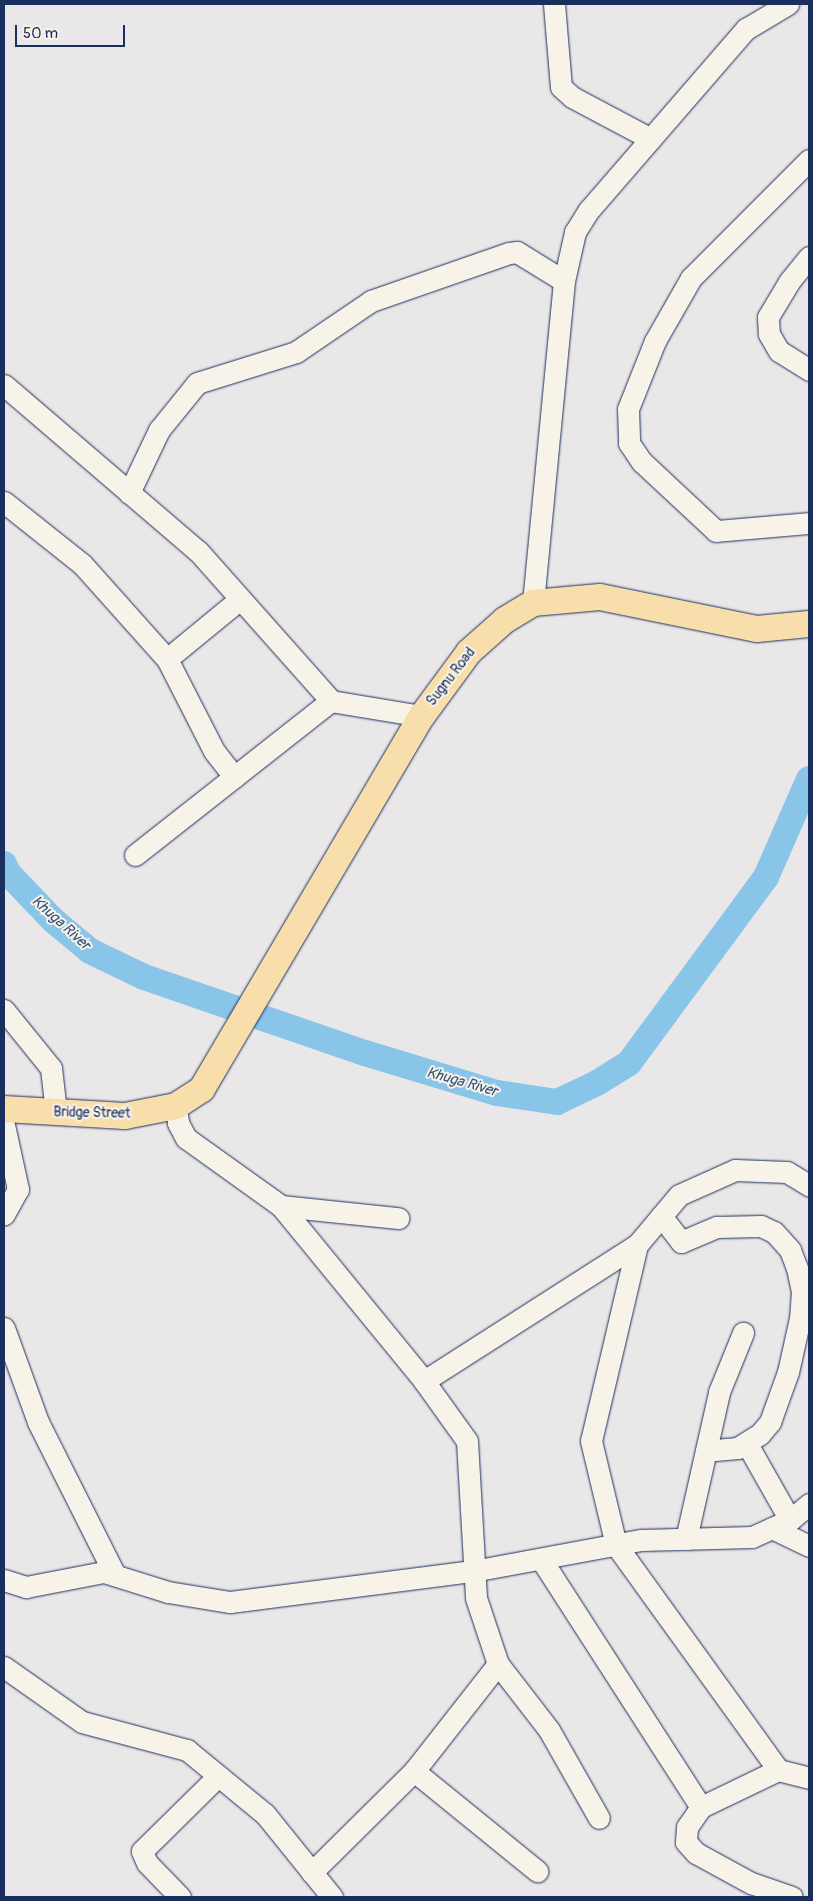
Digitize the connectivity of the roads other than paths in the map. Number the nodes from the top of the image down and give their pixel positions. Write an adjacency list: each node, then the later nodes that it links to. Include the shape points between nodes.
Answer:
1 (554, 4): 3 (street, via 561,87 572,97)
2 (788, 4): 3 (street, via 746,29)
3 (651, 139): 6 (street, via 589,210 575,232)
4 (809, 160): 11 (street, via 691,278 655,341 628,409 630,443 642,462 716,531)
5 (809, 257): 7 (street, via 768,317 769,334 779,351)
6 (564, 281): 9 (street, via 517,252 509,254 371,300 296,352 197,383 159,430); 13 (street)
7 (809, 370)
8 (4, 385): 9 (street)
9 (129, 493): 12 (street, via 198,551)
10 (4, 502): 15 (street, via 82,564)
11 (809, 523)
12 (240, 599): 15 (street); 16 (street)
13 (533, 603): 14 (main road, Sugnu Road, via 600,598 757,629); 17 (main road, Sugnu Road, via 504,620 469,652)
14 (809, 624)
15 (166, 659): 18 (street, via 214,751)
16 (331, 701): 17 (street); 18 (street)
17 (422, 716): 21 (main road, Sugnu Road, via 277,959)
18 (234, 777): 19 (street)
19 (135, 855)
20 (4, 1010): 24 (street, via 52,1068)
21 (220, 1062): 22 (main road, Bridge Street, via 202,1089)
22 (176, 1106): 24 (main road, Bridge Street, via 125,1116); 27 (street, via 178,1123 186,1138)
23 (4, 1109): 24 (main road, Bridge Street)
24 (56, 1112)
25 (4, 1126): 28 (street, via 18,1189)
26 (807, 1182): 29 (street, via 787,1172 734,1170 679,1195)
27 (281, 1206): 30 (street); 34 (street)
28 (4, 1214)
29 (661, 1216): 31 (street); 35 (street, via 681,1242 717,1227 761,1226 774,1232 790,1250 798,1268 802,1291 800,1318 788,1372 770,1422)
30 (398, 1218)
31 (637, 1244): 34 (street); 40 (street, via 591,1441)
32 (4, 1328): 44 (street, via 38,1422)
33 (743, 1333): 36 (street, via 719,1392)
34 (424, 1381): 43 (street, via 467,1441)
35 (747, 1444): 36 (street, via 727,1451); 38 (street)
36 (706, 1451): 39 (street)
37 (809, 1504): 38 (street)
38 (781, 1524): 39 (street, via 752,1537); 41 (street)
39 (686, 1539): 40 (street, via 640,1540)
40 (616, 1545): 42 (street); 48 (street)
41 (809, 1546)
42 (541, 1559): 43 (street); 52 (street)
43 (473, 1571): 44 (street, via 230,1602 168,1592); 46 (street, via 476,1598)
44 (115, 1575): 45 (street, via 104,1572 76,1575 26,1587)
45 (4, 1580)
46 (498, 1664): 49 (street); 53 (street, via 549,1730)
47 (4, 1667): 50 (street, via 82,1722 186,1750)
48 (778, 1770): 51 (street); 52 (street)
49 (414, 1771): 54 (street); 55 (street)
50 (218, 1776): 55 (street, via 265,1814); 56 (street, via 142,1851 147,1863)
51 (809, 1778)
52 (701, 1808): 58 (street, via 687,1827 686,1842 696,1853 752,1883)
53 (600, 1818)
54 (537, 1871)
55 (312, 1872): 57 (street)
56 (180, 1897)
57 (332, 1897)
58 (792, 1897)

